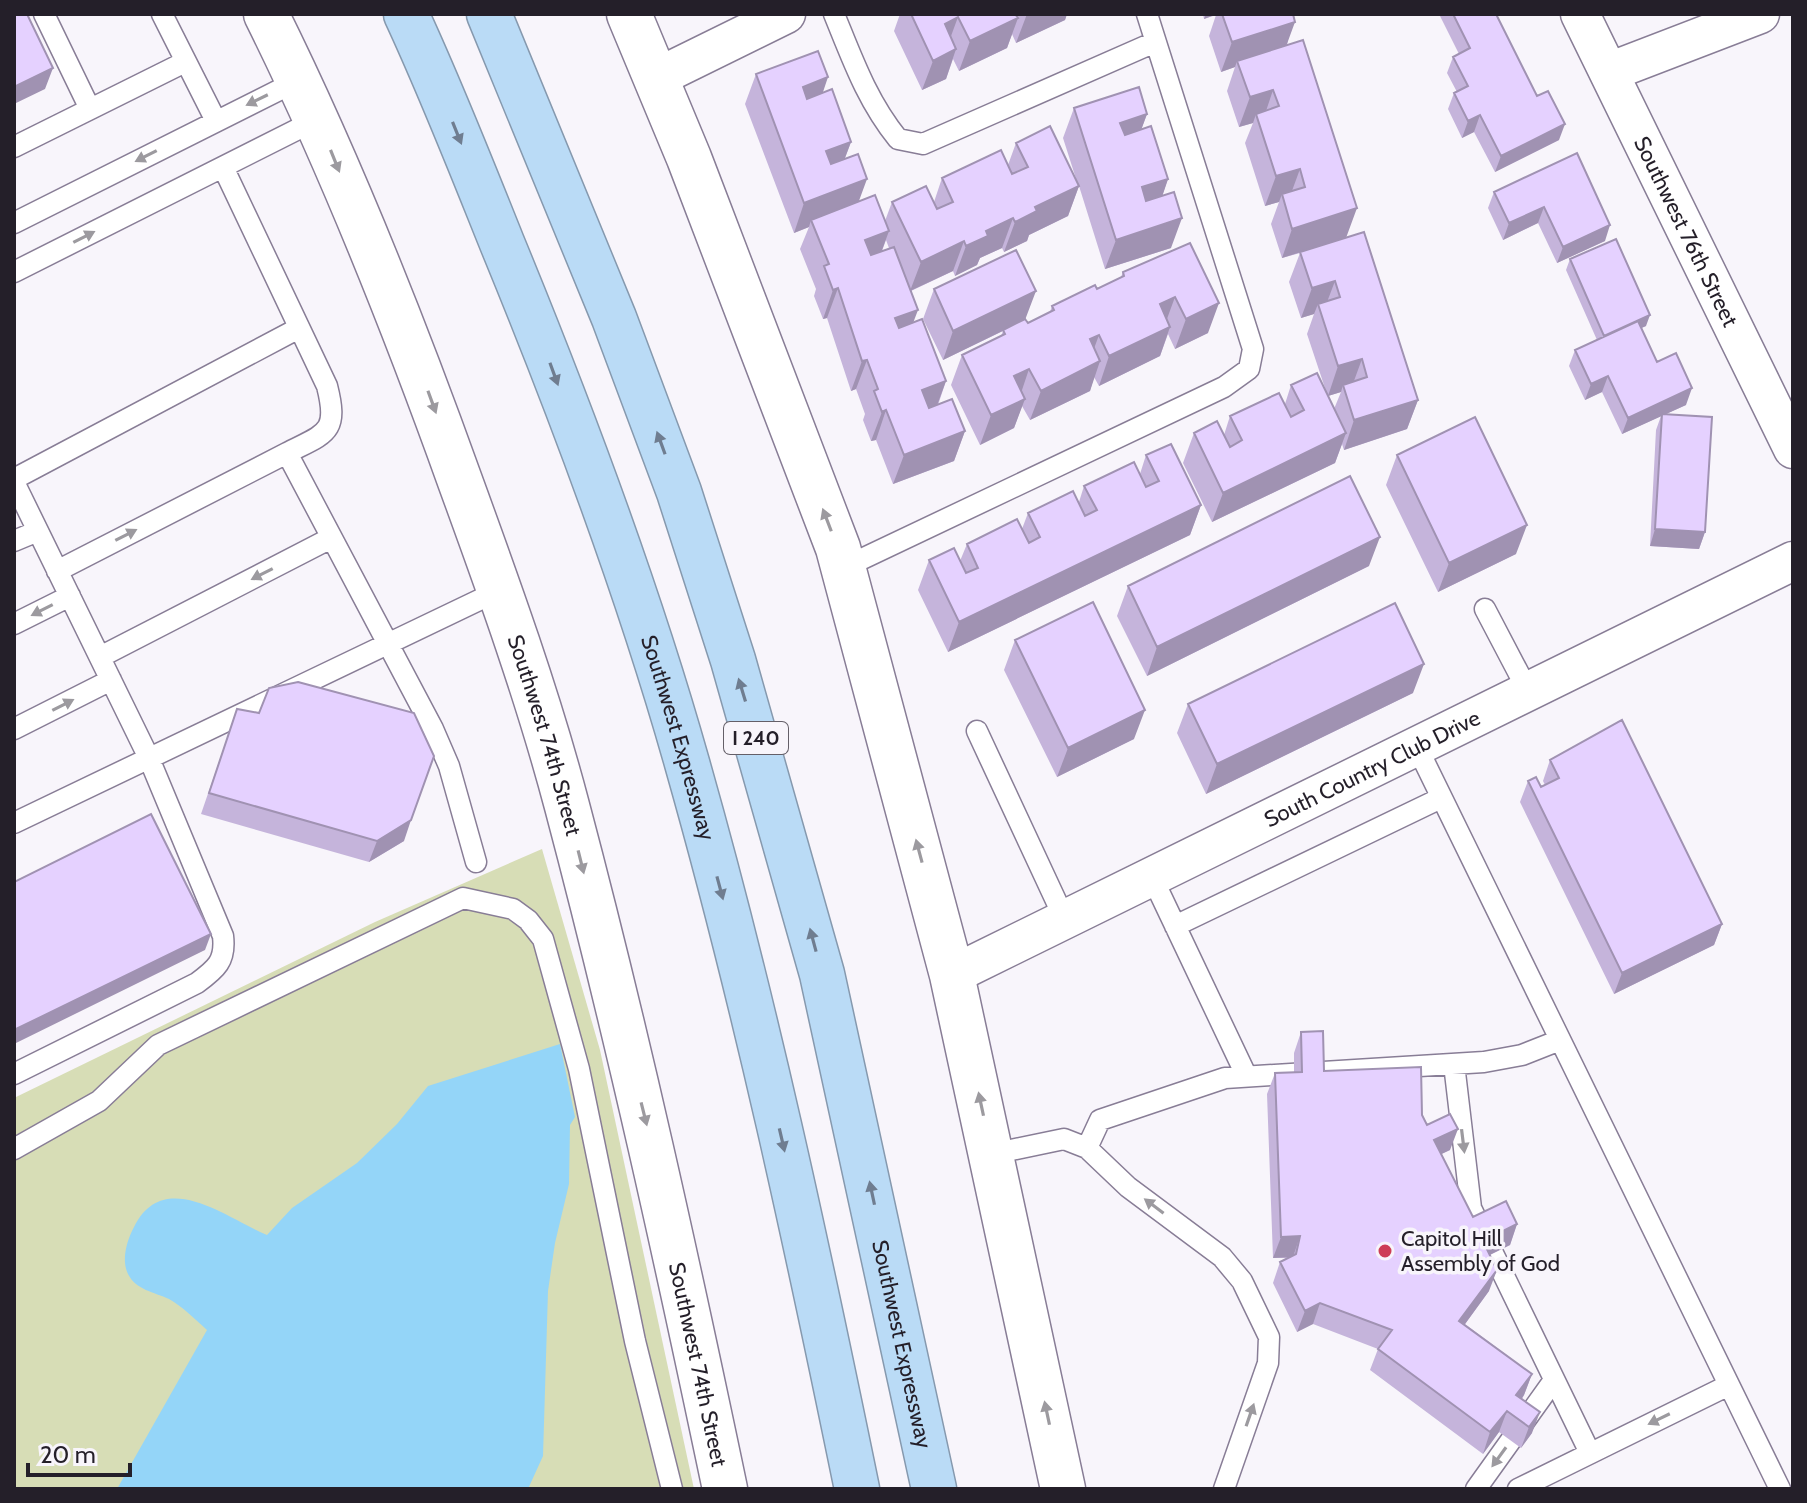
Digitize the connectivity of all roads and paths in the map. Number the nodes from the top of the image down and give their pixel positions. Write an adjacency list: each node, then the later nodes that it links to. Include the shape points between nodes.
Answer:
1 (44, 14): 17 (lane)
2 (162, 14): 13 (lane)
3 (266, 14): 16 (main road, Southwest 74th Street)
4 (406, 14): 65 (highway, Southwest Expressway, one-way to 65, via 544,347 610,525 686,760 803,1227)
5 (489, 14): 66 (highway, Southwest Expressway / I 240, one-way to 5, via 822,974 733,660 679,492 614,318)
6 (629, 14): 15 (main road)
7 (786, 14): 15 (street)
8 (834, 14): 12 (lane, via 883,122 898,139 923,144)
9 (1147, 14): 12 (lane)
10 (1580, 14): 14 (street, Southwest 76th Street)
11 (1760, 14): 14 (street)
12 (1155, 42): 32 (lane, via 1253,349 1249,369 1224,387)
13 (185, 62): 17 (lane); 19 (lane)
14 (1609, 72): 25 (street, Southwest 76th Street)
15 (656, 78): 32 (main road, one-way to 15)
16 (299, 80): 18 (main road, Southwest 74th Street); 19 (lane, one-way to 19)
17 (90, 109): 20 (lane)
18 (318, 119): 21 (lane); 34 (main road, Southwest 74th Street, one-way to 34, via 420,370)
19 (216, 121): 22 (lane, one-way to 22)
20 (14, 147)
21 (223, 167): 23 (lane, one-way to 21); 24 (lane)
22 (14, 223)
23 (14, 272)
24 (299, 328): 26 (lane, via 334,413 325,433); 27 (lane)
25 (1793, 449)
26 (287, 453): 29 (lane); 33 (lane, one-way to 26)
27 (14, 480): 28 (lane)
28 (38, 531): 30 (lane); 33 (lane)
29 (331, 538): 38 (lane); 39 (lane, one-way to 39)
30 (14, 541)
31 (1793, 561): 41 (street, South Country Club Drive)
32 (843, 568): 52 (main road, one-way to 32)
33 (57, 571): 35 (lane)
34 (500, 590): 38 (lane); 64 (main road, Southwest 74th Street, one-way to 64, via 566,803 665,1202)
35 (70, 596): 37 (lane, one-way to 37); 39 (lane)
36 (1485, 609): 41 (lane)
37 (14, 624)
38 (386, 644): 45 (lane); 48 (lane, via 449,766)
39 (100, 657): 40 (lane)
40 (111, 680): 42 (lane, one-way to 40); 45 (lane)
41 (1528, 691): 44 (street, South Country Club Drive)
42 (14, 729)
43 (977, 731): 50 (lane)
44 (1417, 747): 46 (lane); 49 (street, South Country Club Drive)
45 (148, 756): 47 (lane); 55 (lane, via 225,952 218,968 197,983)
46 (1441, 798): 51 (lane); 53 (lane)
47 (14, 823)
48 (476, 862)
49 (1152, 877): 50 (street, South Country Club Drive); 51 (lane)
50 (1065, 920): 52 (street, South Country Club Drive)
51 (1175, 926): 56 (lane)
52 (952, 975): 59 (main road, one-way to 52)
53 (1560, 1040): 54 (lane, via 1522,1055); 61 (lane)
54 (1454, 1064): 56 (lane); 60 (lane, one-way to 60, via 1471,1208)
55 (14, 1074)
56 (1246, 1075): 57 (lane, via 1100,1120)
57 (1087, 1148): 59 (lane, via 1064,1139); 68 (lane, one-way to 57, via 1268,1363 1269,1337 1242,1281 1222,1257 1128,1187)
58 (14, 1149): 63 (lane, via 99,1101 158,1045 435,911 463,898 513,909 543,939 579,1069 635,1341)
59 (992, 1154): 67 (main road, one-way to 59)
60 (1554, 1380): 62 (lane); 69 (lane, one-way to 69)
61 (1729, 1385): 62 (lane, one-way to 62); 71 (lane)
62 (1590, 1453): 70 (lane)
63 (672, 1489)
64 (725, 1489)
65 (857, 1489)
66 (934, 1489)
67 (1063, 1489)
68 (1224, 1489)
69 (1476, 1489)
70 (1518, 1489)
71 (1780, 1489)

